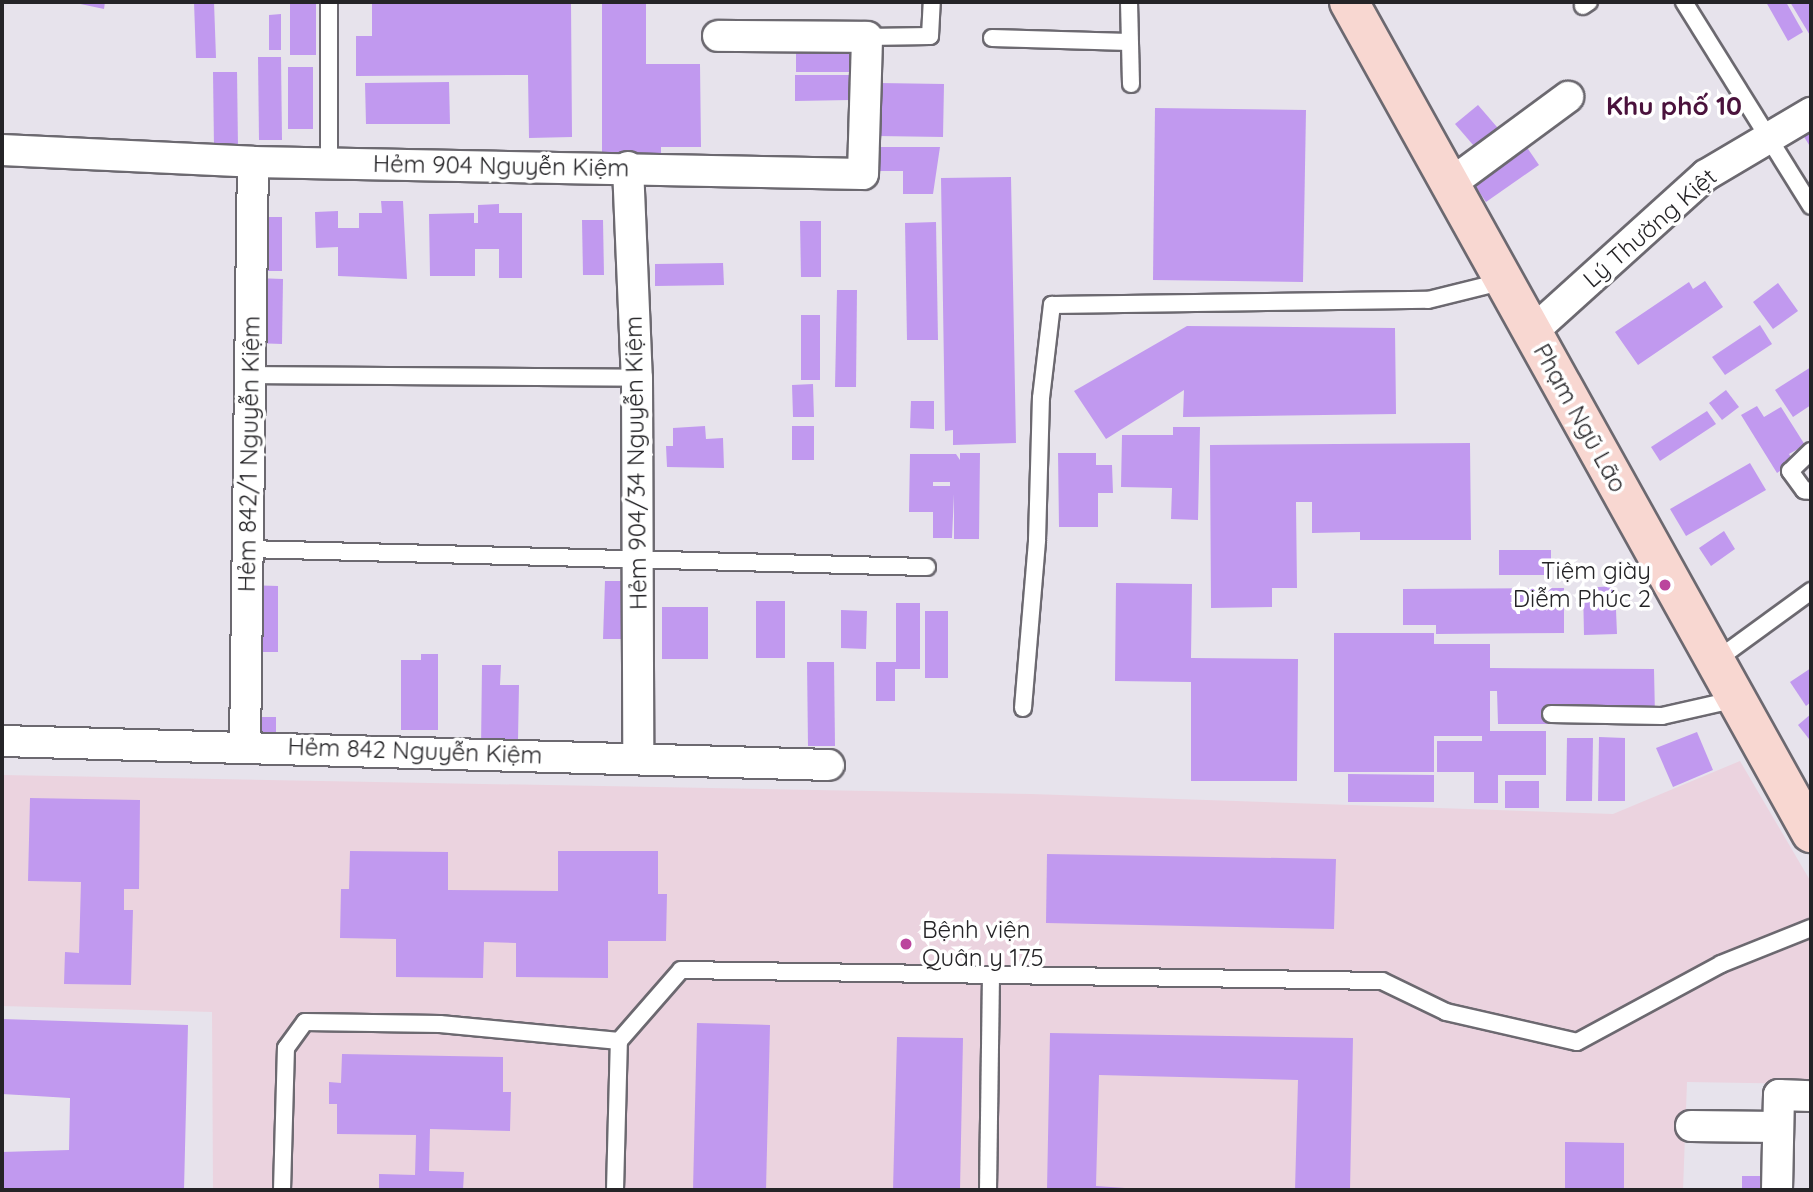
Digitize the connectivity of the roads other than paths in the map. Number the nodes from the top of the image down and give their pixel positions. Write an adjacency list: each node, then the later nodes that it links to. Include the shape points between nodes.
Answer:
1 (329, 2): 16 (lane)
2 (932, 2): 7 (lane, via 930,36)
3 (1129, 2): 9 (lane)
4 (1349, 2): 18 (main road, Phạm Ngũ Lão)
5 (1685, 2): 13 (lane)
6 (718, 36): 7 (street)
7 (867, 37): 17 (street, Hẻm 904 Nguyễn Kiệm, via 863,174)
8 (992, 38): 9 (lane)
9 (1129, 42): 10 (lane)
10 (1131, 84)
11 (1568, 97): 18 (street)
12 (1811, 113): 13 (street, Lý Thường Kiệt)
13 (1772, 136): 19 (lane); 21 (street, Lý Thường Kiệt, via 1706,175)
14 (2, 150): 15 (street, Hẻm 904 Nguyễn Kiệm)
15 (253, 162): 16 (street, Hẻm 904 Nguyễn Kiệm); 22 (street, Hẻm 842/1 Nguyễn Kiệm)
16 (329, 163): 17 (street, Hẻm 904 Nguyễn Kiệm)
17 (628, 167): 23 (street, Hẻm 904/34 Nguyễn Kiệm)
18 (1450, 184): 20 (main road, Phạm Ngũ Lão)
19 (1811, 206)
20 (1505, 281): 21 (main road, Phạm Ngũ Lão); 32 (lane, via 1428,300 1052,305 1041,398 1037,540)
21 (1532, 332): 30 (main road, Phạm Ngũ Lão)
22 (250, 375): 23 (lane); 26 (street, Hẻm 842/1 Nguyễn Kiệm)
23 (637, 379): 27 (street, Hẻm 904/34 Nguyễn Kiệm)
24 (1811, 451): 25 (lane, via 1790,471 1804,490)
25 (1811, 491)
26 (247, 549): 27 (lane); 35 (street, Hẻm 842/1 Nguyễn Kiệm)
27 (638, 559): 28 (lane); 36 (street, Hẻm 904/34 Nguyễn Kiệm)
28 (927, 567)
29 (1811, 591): 30 (lane)
30 (1715, 661): 31 (main road, Phạm Ngũ Lão)
31 (1737, 699): 33 (lane, via 1662,716); 38 (main road, Phạm Ngũ Lão)
32 (1023, 708)
33 (1552, 714)
34 (2, 741): 35 (street, Hẻm 842 Nguyễn Kiệm)
35 (245, 746): 36 (street, Hẻm 842 Nguyễn Kiệm)
36 (638, 759): 37 (street, Hẻm 842 Nguyễn Kiệm)
37 (829, 765)
38 (1811, 834)
39 (1811, 928): 40 (lane, via 1721,964 1577,1042 1446,1012 1382,981)
40 (991, 977): 41 (lane, via 681,970); 47 (lane)
41 (619, 1041): 45 (lane, via 440,1024 304,1022 286,1048); 46 (lane)
42 (1811, 1097): 44 (street, via 1779,1096)
43 (1691, 1126): 44 (street)
44 (1778, 1127): 48 (street)
45 (282, 1190)
46 (615, 1190)
47 (988, 1190)
48 (1777, 1190)

